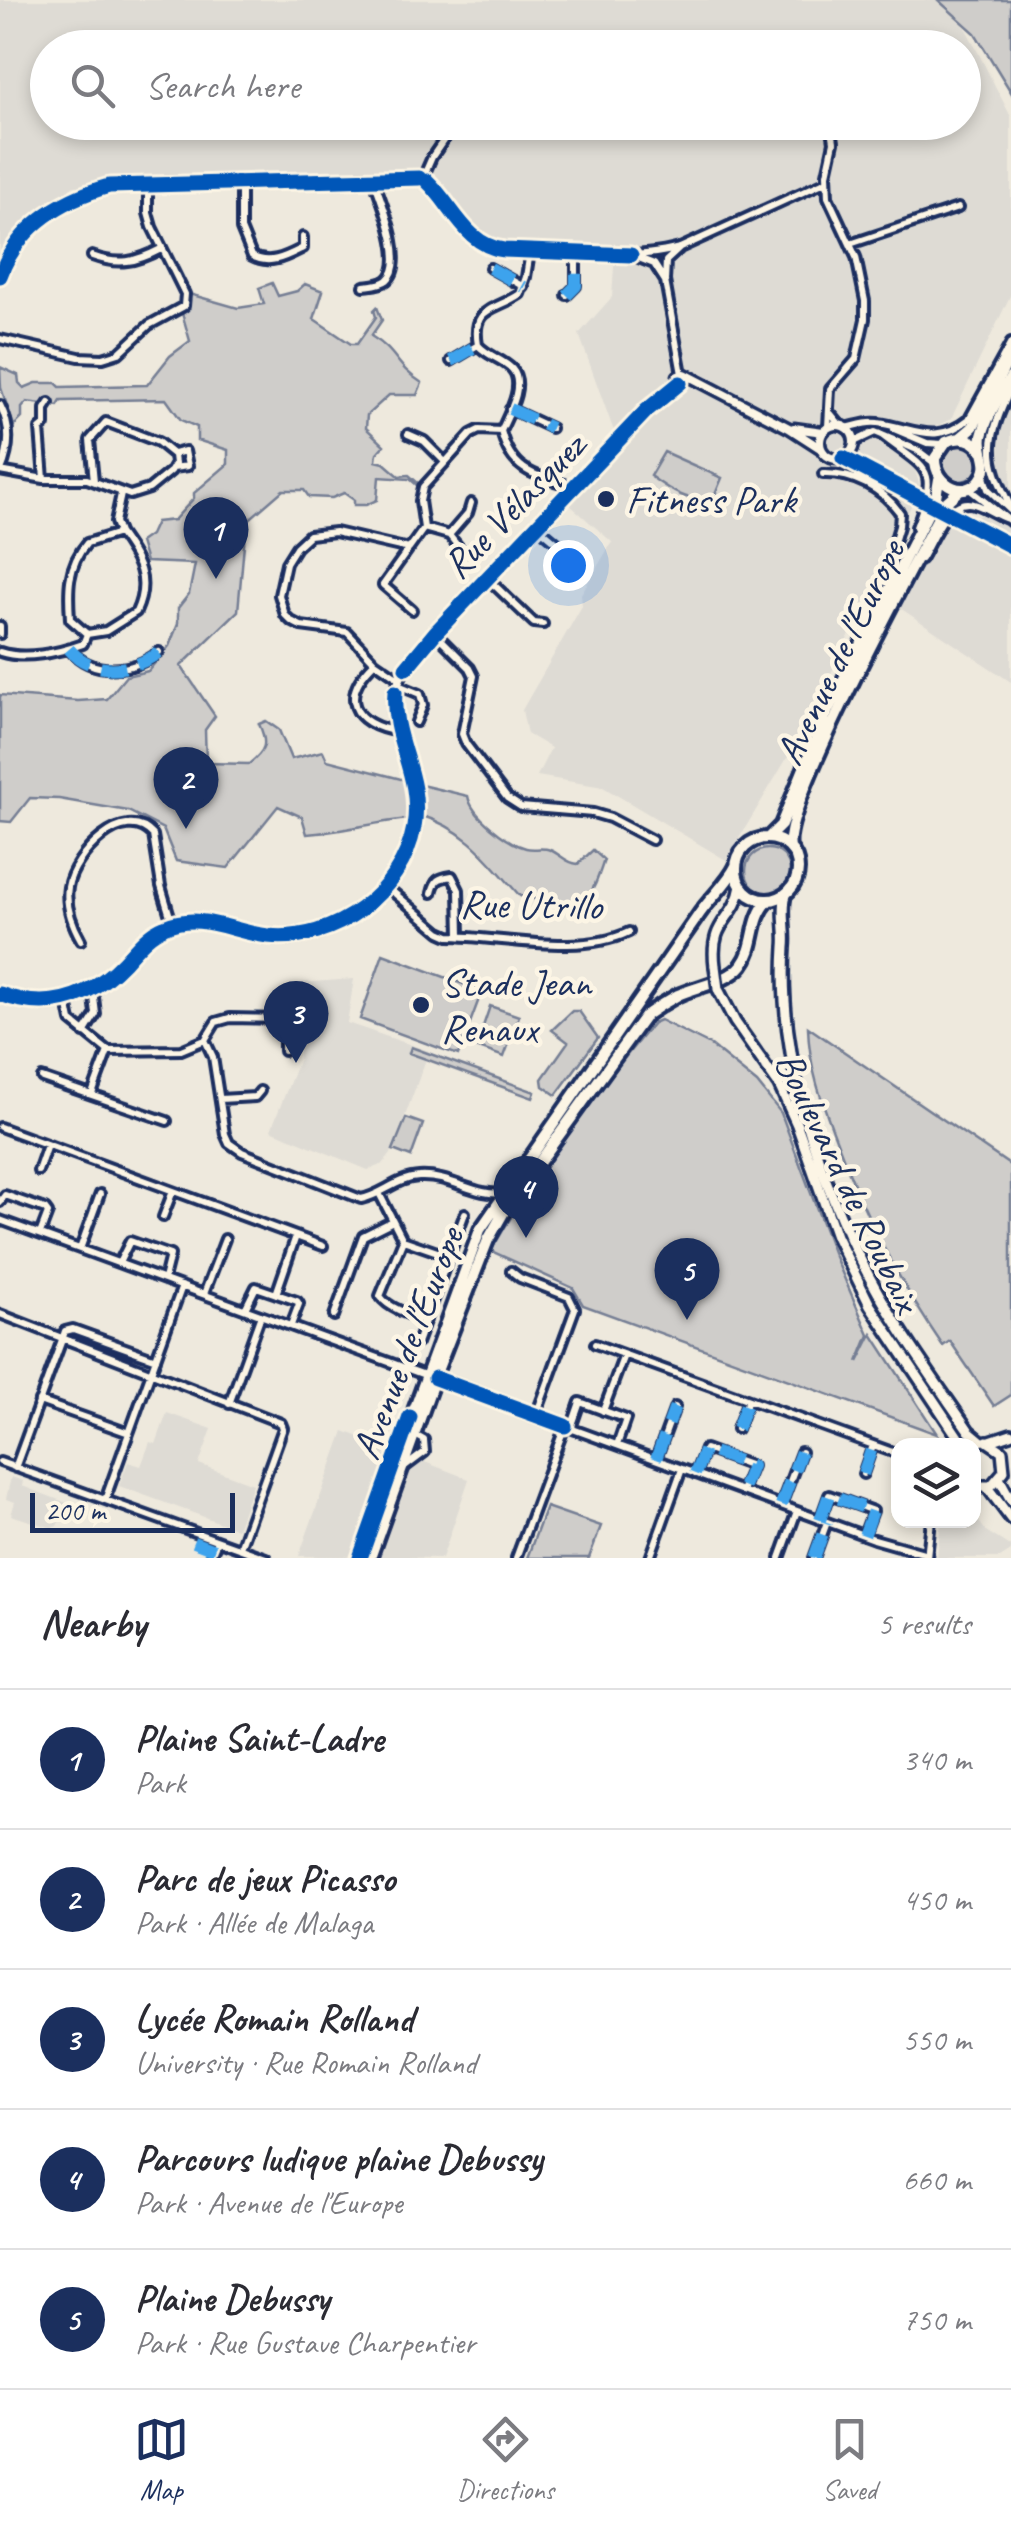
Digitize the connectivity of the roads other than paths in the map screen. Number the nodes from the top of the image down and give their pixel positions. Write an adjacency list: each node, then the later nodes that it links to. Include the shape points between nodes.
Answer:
1 (444, 140): 3 (street)
2 (834, 140): 5 (street)
3 (424, 177): 4 (street); 13 (street, via 486,247)
4 (374, 180): 6 (street); 21 (street, via 395,265 384,282)
5 (827, 180): 10 (street, via 834,217); 11 (street)
6 (241, 183): 7 (street); 9 (street, via 241,229 252,256 275,260 303,248)
7 (148, 185): 12 (street, via 148,213); 20 (street, via 109,186 66,201 20,238)
8 (958, 208): 10 (street)
9 (303, 237)
10 (850, 244): 35 (street, via 865,302 864,333 851,367 830,389)
11 (680, 248): 16 (street); 18 (street)
12 (162, 249): 17 (street, via 135,262); 24 (street, via 185,294 184,306 149,325 119,353 78,357)
13 (530, 252): 14 (street); 22 (street)
14 (576, 254): 15 (street); 23 (street, via 576,286)
15 (631, 255): 16 (street); 18 (street)
16 (658, 255): 18 (street)
17 (92, 256)
18 (660, 264): 30 (street)
19 (490, 268): 22 (street)
20 (0, 276)
21 (364, 286)
22 (524, 286): 26 (street, via 479,318)
23 (567, 295)
24 (0, 339)
25 (1011, 344): 36 (street, via 959,427 932,434)
26 (478, 346): 28 (street); 34 (street, via 516,376)
27 (1011, 354): 44 (main road, via 973,427)
28 (451, 360)
29 (1011, 377): 48 (main road, via 982,435)
30 (683, 379): 39 (street); 59 (street, Rue Vélasquez)
31 (1011, 388): 63 (street, via 990,440 996,478)
32 (49, 403): 57 (street, via 40,429)
33 (0, 405): 53 (street, via 8,425 8,455)
34 (510, 409): 38 (street); 41 (street)
35 (830, 413): 37 (street); 40 (street)
36 (884, 424): 37 (street); 46 (street)
37 (843, 426): 40 (street); 45 (street)
38 (551, 428)
39 (789, 428): 40 (street); 47 (street)
40 (825, 430): 47 (street)
41 (501, 431): 50 (street, via 479,430); 59 (street, via 518,465)
42 (408, 434): 50 (street)
43 (880, 434): 45 (street); 51 (street); 71 (street, via 914,457 929,480)
44 (960, 438): 46 (main road); 48 (main road)
45 (854, 442): 47 (street, via 840,459)
46 (943, 444): 51 (main road)
47 (820, 448)
48 (982, 451): 55 (main road)
49 (172, 453): 52 (street); 52 (street, via 189,456 186,467); 58 (street, via 104,422 90,440)
50 (445, 462): 66 (street, via 421,492)
51 (934, 462): 56 (main road)
52 (173, 468): 61 (street, via 149,489)
53 (0, 471): 57 (street)
54 (822, 474): 79 (street, Avenue de l'Europe, via 858,480 900,512)
55 (984, 474): 60 (main road); 63 (street, via 988,489)
56 (940, 478): 60 (main road); 71 (main road, Avenue de l'Europe)
57 (44, 479): 58 (street)
58 (94, 481): 61 (street)
59 (574, 486): 65 (street, Rue Vélasquez)
60 (963, 489): 64 (street); 74 (main road, Avenue de l'Europe, via 946,502)
61 (121, 494): 67 (street)
62 (470, 503): 68 (street)
63 (1011, 509)
64 (1009, 521): 74 (street, via 969,503 952,509)
65 (537, 526): 72 (street); 73 (street, Rue Vélasquez)
66 (424, 528): 68 (street); 69 (street)
67 (119, 533): 78 (street, via 87,543 70,574 70,620); 78 (street, via 142,565 139,607 106,631)
68 (449, 535): 70 (street)
69 (409, 549): 75 (street, via 383,585); 83 (street, via 317,532 302,539 286,563 279,595 284,615 301,626 347,632)
70 (461, 550)
71 (905, 558): 79 (main road, Avenue de l'Europe)
72 (571, 562)
73 (488, 578): 76 (street, via 534,623); 77 (street, Rue Vélasquez)
74 (903, 586): 89 (main road, Avenue de l'Europe, via 835,720 790,828)
75 (412, 610)
76 (543, 624)
77 (435, 633): 84 (street, Rue Vélasquez); 88 (street, via 474,676 462,734 507,798 521,807 593,813)
78 (87, 634): 80 (street)
79 (862, 645): 87 (main road, Avenue de l'Europe, via 781,824)
80 (68, 649): 81 (street, via 16,658); 82 (street, via 98,668 136,666)
81 (0, 652)
82 (159, 652)
83 (375, 662): 84 (street); 86 (street, via 356,684 354,703 368,723)
84 (399, 682): 85 (street, via 420,694); 86 (street)
85 (416, 722)
86 (399, 732): 91 (street, via 413,773 415,812 407,851)
87 (768, 838): 89 (main road); 90 (main road, via 744,848)
88 (652, 840)
89 (790, 848): 94 (main road, via 798,875)
90 (736, 866): 92 (main road); 116 (main road, Avenue de l'Europe)
91 (386, 886): 96 (street, via 347,918 308,934 274,937 205,920); 98 (street, Rue Utrillo, via 440,932)
92 (741, 886): 95 (main road); 163 (main road, Boulevard de Roubaix, bridge, via 716,934 718,989 779,1085 836,1236 870,1305)
93 (432, 893): 98 (street, via 435,882 452,876 459,890)
94 (786, 895): 95 (main road); 164 (main road, Boulevard de Roubaix, via 790,1052 822,1160 888,1309 970,1431)
95 (768, 901): 151 (main road, Avenue de l'Europe, via 756,916 743,964 645,1016 505,1210)
96 (172, 924): 99 (street, via 152,834 139,826 122,828 86,848 74,868 69,911); 100 (street, via 144,940)
97 (629, 932): 98 (street, Rue Utrillo, via 613,940 550,943)
98 (460, 936)
99 (82, 940)
100 (92, 989): 102 (street); 103 (street, via 96,1014)
101 (0, 994): 102 (street, via 22,1002)
102 (66, 1001): 103 (street, via 70,1021)
103 (84, 1033): 106 (street)
104 (205, 1040): 105 (street, via 222,1019 282,1018); 106 (street, via 170,1052); 110 (street)
105 (284, 1051)
106 (108, 1052): 109 (street)
107 (42, 1078): 109 (street)
108 (260, 1091): 110 (street)
109 (92, 1094): 111 (street)
110 (220, 1099): 119 (street, via 225,1134 236,1148 355,1198)
111 (167, 1121)
112 (0, 1128): 113 (street)
113 (47, 1145): 114 (street); 115 (street)
114 (38, 1171)
115 (173, 1191): 123 (street); 127 (street)
116 (503, 1193): 118 (street); 121 (main road, Avenue de l'Europe)
117 (100, 1194): 131 (street)
118 (484, 1194): 119 (street, via 461,1182 416,1177); 121 (street)
119 (380, 1195): 125 (street)
120 (0, 1202): 126 (street, via 5,1196 45,1210)
121 (491, 1211): 151 (main road, Avenue de l'Europe, via 462,1270)
122 (465, 1213): 132 (street)
123 (164, 1217)
124 (0, 1220): 126 (street)
125 (393, 1221): 129 (street); 142 (street, via 363,1236)
126 (40, 1234): 131 (street)
127 (296, 1236): 130 (street); 138 (street)
128 (225, 1240): 137 (street)
129 (403, 1240): 132 (street); 143 (street, via 380,1296)
130 (322, 1246)
131 (80, 1249): 133 (street)
132 (449, 1256): 143 (street)
133 (119, 1263): 135 (street); 135 (street, via 130,1241 170,1254)
134 (511, 1271): 157 (street, via 569,1297 575,1309)
135 (164, 1280): 136 (street)
136 (182, 1286): 137 (street); 149 (street)
137 (204, 1294): 139 (street)
138 (276, 1294): 139 (street, via 252,1288); 144 (street, via 299,1304)
139 (245, 1309): 141 (street)
140 (0, 1314): 145 (street)
141 (261, 1314): 144 (street); 154 (street)
142 (334, 1316)
143 (426, 1320): 146 (street)
144 (291, 1326): 151 (street)
145 (63, 1337): 149 (street, via 73,1329); 150 (street); 152 (street)
146 (418, 1343)
147 (595, 1344): 148 (street)
148 (624, 1355): 153 (street); 156 (street)
149 (156, 1359): 150 (street)
150 (150, 1374): 154 (street); 160 (street)
151 (430, 1376): 157 (street); 161 (main road, Avenue de l'Europe)
152 (39, 1400): 160 (street); 173 (street)
153 (748, 1400): 159 (street); 167 (street)
154 (226, 1403): 190 (street, via 283,1428)
155 (675, 1407): 171 (street)
156 (603, 1410): 158 (street, via 580,1402); 166 (street, via 626,1419)
157 (536, 1416): 158 (street)
158 (568, 1427): 166 (street); 196 (street)
159 (737, 1428)
160 (129, 1433): 181 (street)
161 (410, 1434): 194 (main road, Avenue de l'Europe); 195 (main road, Avenue de l'Europe, via 405,1467)
162 (1011, 1437): 164 (main road); 170 (main road)
163 (961, 1438)
164 (984, 1441): 165 (main road); 170 (main road, Boulevard de Roubaix)
165 (981, 1442)
166 (617, 1445): 171 (street)
167 (874, 1445): 168 (street); 176 (street)
168 (891, 1451)
169 (801, 1452): 183 (street)
170 (1004, 1457): 177 (main road)
171 (656, 1460): 174 (street)
172 (0, 1462): 173 (street)
173 (15, 1468): 181 (street)
174 (682, 1469): 175 (street); 197 (street)
175 (696, 1474): 180 (street); 180 (street, via 705,1448 752,1466)
176 (863, 1474)
177 (1000, 1480): 179 (main road); 182 (main road)
178 (981, 1487): 179 (main road)
179 (987, 1487): 185 (main road)
180 (742, 1491): 183 (street)
181 (105, 1500): 189 (street)
182 (1011, 1500)
183 (782, 1505): 184 (street)
184 (797, 1511): 186 (street); 198 (street)
185 (1011, 1519)
186 (823, 1521): 188 (street); 188 (street, via 829,1495 873,1511); 199 (street)
187 (930, 1528): 191 (street)
188 (864, 1536): 191 (street)
189 (217, 1540): 190 (street); 192 (street)
190 (240, 1548): 193 (street)
191 (927, 1556)
192 (210, 1558)
193 (266, 1558)
194 (360, 1558)
195 (370, 1558)
196 (516, 1558)
197 (650, 1558)
198 (780, 1558)
199 (814, 1558)

